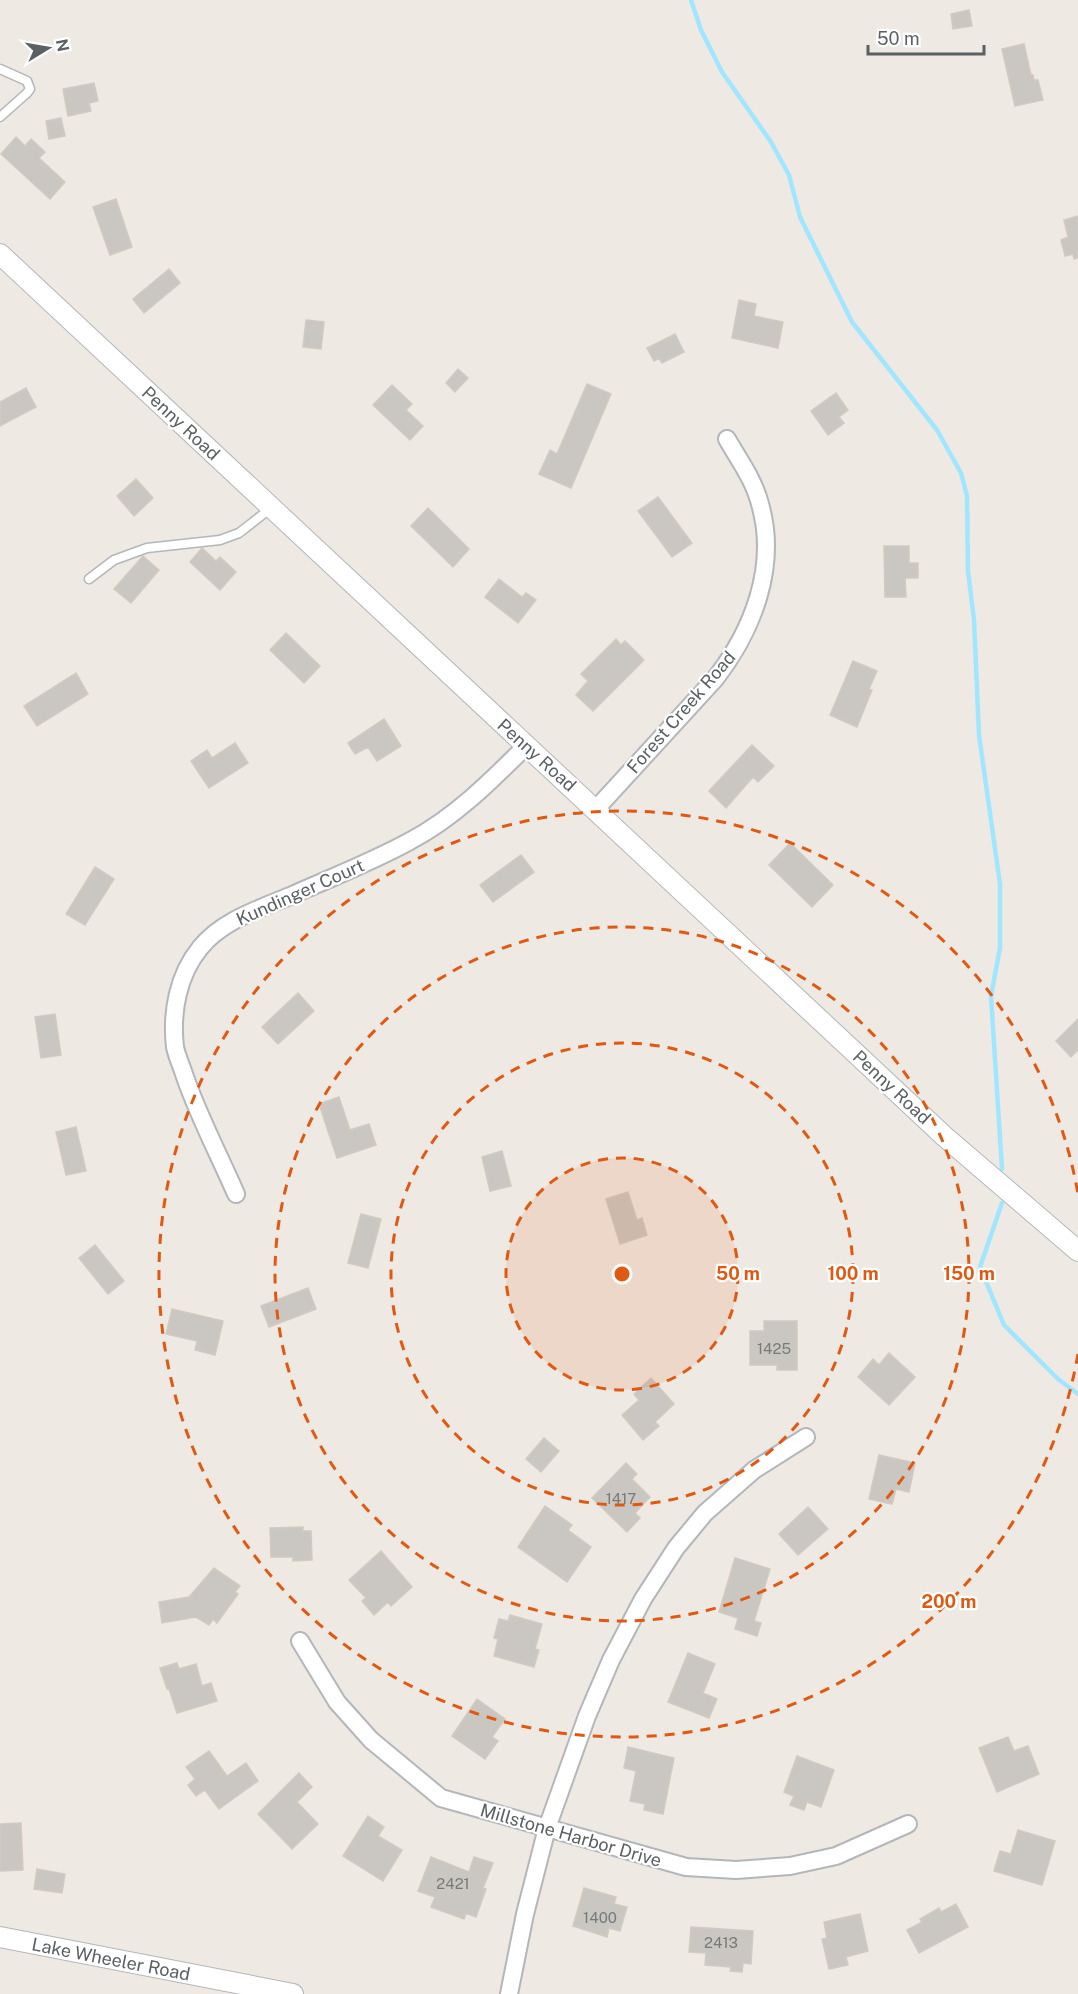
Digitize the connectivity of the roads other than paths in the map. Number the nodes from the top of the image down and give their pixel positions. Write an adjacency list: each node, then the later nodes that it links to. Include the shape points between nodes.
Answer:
1 (0, 69): 2 (lane, via 27,81 30,89)
2 (0, 117)
3 (0, 254): 5 (street, Penny Road)
4 (727, 439): 8 (street, Forest Creek Road, via 760,502 767,534 766,569 749,624 733,656 715,679)
5 (271, 508): 6 (lane, via 239,533 220,540 147,548 114,560); 7 (street, Penny Road)
6 (89, 579)
7 (526, 746): 8 (street, Penny Road); 9 (street, Kundinger Court, via 453,813 413,840 247,914 216,933 191,960 174,1011 175,1048 192,1097)
8 (596, 809): 10 (street, Penny Road, via 944,1136)
9 (236, 1194)
10 (1078, 1251)
11 (806, 1437): 14 (street, via 754,1470 705,1513 659,1573 586,1716)
12 (300, 1641): 14 (street, Millstone Harbor Drive, via 337,1702 370,1740 441,1798)
13 (908, 1824): 14 (street, Millstone Harbor Drive, via 836,1856 790,1866 736,1870 686,1867)
14 (547, 1827): 17 (street)
15 (0, 1937): 16 (street, Lake Wheeler Road)
16 (293, 1994)
17 (509, 1994)

